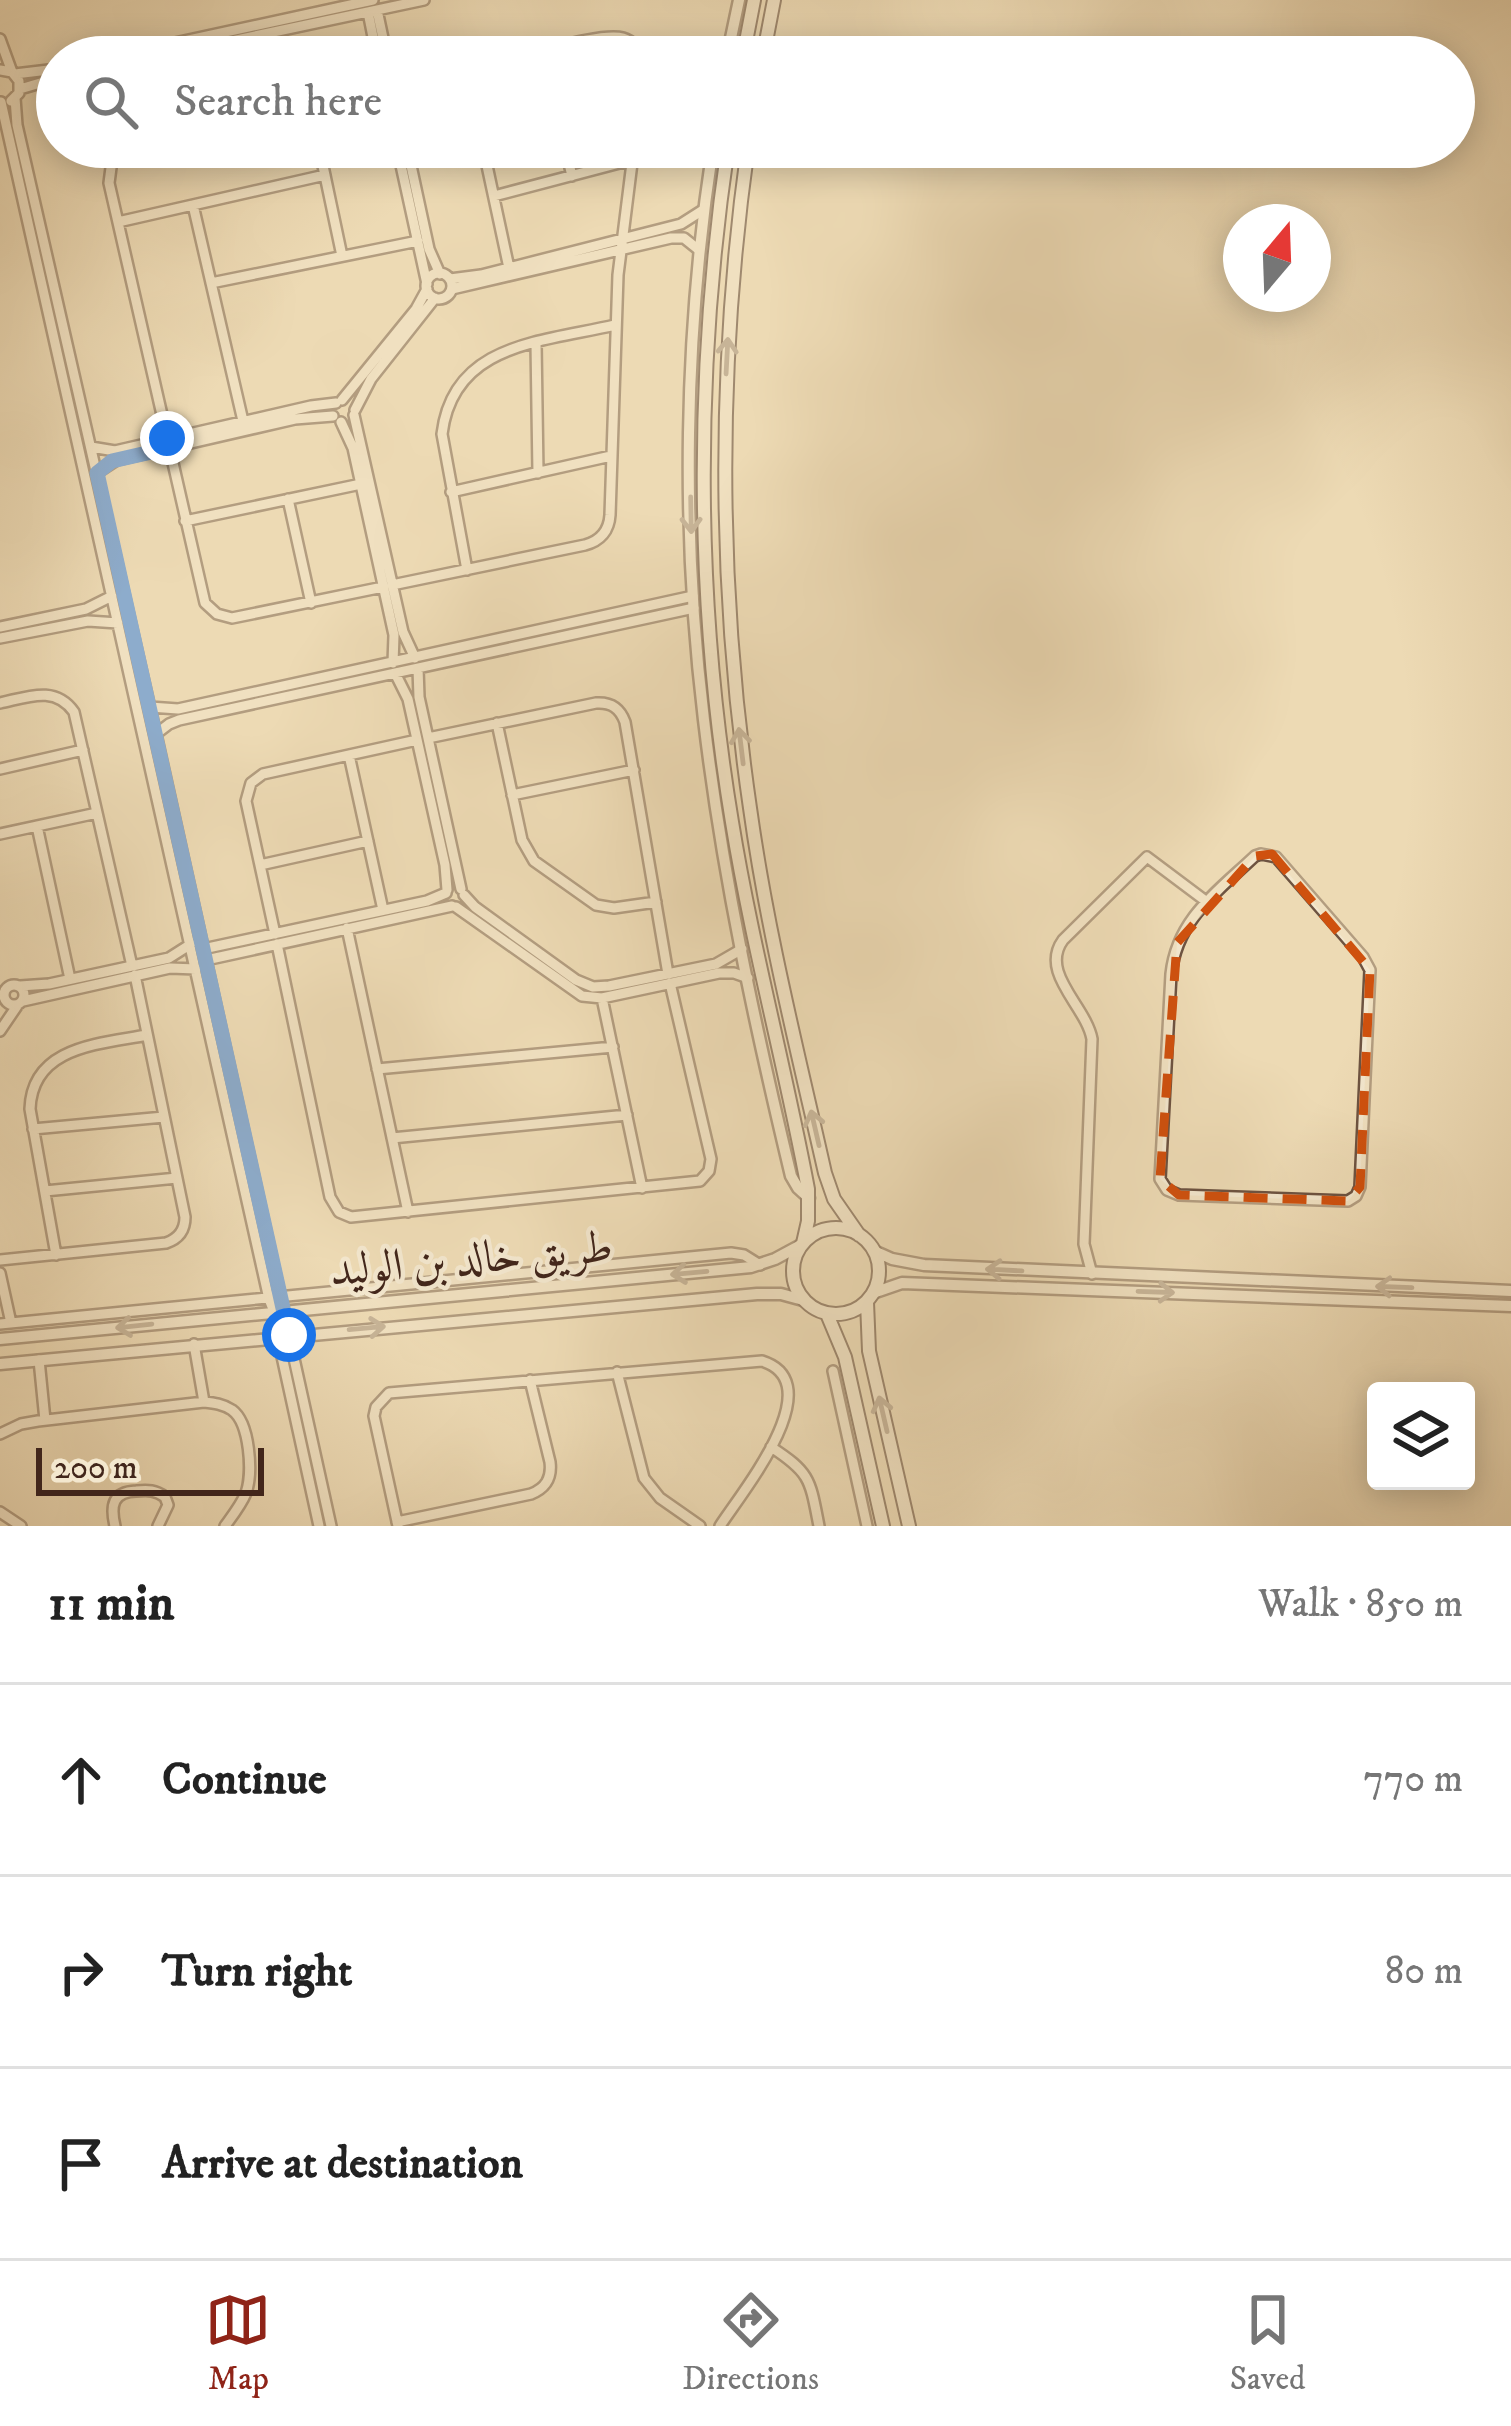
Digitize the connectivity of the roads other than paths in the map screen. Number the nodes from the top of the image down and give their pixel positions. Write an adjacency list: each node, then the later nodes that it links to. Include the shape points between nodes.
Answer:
1 (424, 0): 5 (street)
2 (740, 0): 11 (street)
3 (754, 0): 12 (main road)
4 (774, 0): 13 (main road)
5 (369, 5): 6 (street); 9 (street); 10 (street)
6 (252, 31): 7 (street); 8 (street)
7 (225, 36)
8 (233, 36)
9 (374, 36)
10 (380, 36)
11 (732, 36)
12 (747, 36)
13 (767, 36)
14 (0, 39): 15 (street)
15 (9, 72): 17 (street)
16 (36, 87): 17 (street)
17 (18, 94): 18 (street); 44 (street)
18 (0, 102): 44 (street)
19 (110, 168): 35 (street)
20 (324, 168): 30 (street)
21 (402, 168): 36 (street)
22 (412, 168): 41 (street, via 429,249)
23 (488, 168): 32 (street)
24 (570, 168): 31 (street)
25 (602, 168): 31 (street)
26 (631, 168): 37 (street)
27 (709, 168): 34 (street)
28 (725, 168): 53 (main road)
29 (745, 168): 54 (main road, one-way to 29)
30 (325, 175): 33 (street); 39 (street)
31 (572, 176): 32 (street)
32 (494, 196): 40 (street)
33 (193, 205): 35 (street); 42 (street)
34 (703, 211): 37 (street); 38 (street)
35 (118, 222): 51 (street)
36 (418, 241): 39 (street); 43 (street)
37 (620, 244): 38 (street, via 677,237); 40 (street); 41 (street); 45 (street)
38 (699, 250): 67 (street, one-way to 67)
39 (342, 256): 42 (street)
40 (509, 268): 41 (street)
41 (447, 280): 43 (street, via 433,275); 43 (street, via 447,296)
42 (211, 283): 50 (street)
43 (430, 290): 47 (street); 48 (street)
44 (50, 294): 52 (street); 66 (street)
45 (615, 325): 46 (street); 55 (street)
46 (536, 343): 57 (street); 61 (street, via 488,358 455,391 442,434)
47 (339, 401): 48 (street); 49 (street, via 332,407); 50 (street)
48 (354, 412): 49 (street); 65 (street)
49 (337, 419): 51 (street); 58 (street)
50 (243, 421): 51 (street)
51 (168, 443): 52 (street); 56 (street); 63 (street)
52 (91, 447): 56 (street)
53 (705, 454): 54 (main road); 59 (main road)
54 (724, 454): 60 (main road)
55 (611, 456): 57 (street); 64 (street, via 610,522 598,540)
56 (97, 473): 70 (street)
57 (538, 473): 61 (street)
58 (361, 484): 62 (street); 65 (street)
59 (705, 488): 60 (main road); 123 (main road, via 731,818)
60 (725, 488): 125 (main road, one-way to 60, via 825,1173 750,813)
61 (452, 492): 64 (street)
62 (288, 499): 63 (street); 68 (street)
63 (185, 521): 68 (street, via 202,596 217,614)
64 (467, 570): 65 (street)
65 (388, 586): 68 (street); 72 (street); 73 (street)
66 (112, 596): 69 (street); 70 (street)
67 (693, 602): 72 (street); 100 (street, via 714,797)
68 (311, 603)
69 (0, 628)
70 (124, 630): 71 (street, via 88,621); 75 (street); 85 (street)
71 (0, 638)
72 (417, 663): 73 (street); 79 (street)
73 (394, 668): 76 (street); 79 (street)
74 (0, 703): 80 (street, via 59,697 74,712)
75 (150, 707): 76 (street); 78 (street)
76 (207, 708): 78 (street)
77 (497, 723): 79 (street); 83 (street, via 611,705 625,722); 84 (street)
78 (156, 734): 85 (street)
79 (422, 739): 81 (street); 91 (street); 92 (street)
80 (83, 750): 82 (street); 86 (street)
81 (349, 754): 89 (street); 90 (street, via 251,783 246,801)
82 (0, 769)
83 (634, 770): 84 (street); 93 (street)
84 (512, 795): 93 (street, via 534,861 596,905)
85 (165, 805): 99 (street); 101 (street)
86 (97, 813): 87 (street); 103 (street)
87 (37, 826): 88 (street); 106 (street)
88 (0, 834)
89 (368, 841): 90 (street); 96 (street)
90 (260, 865): 98 (street)
91 (446, 891): 92 (street); 95 (street); 96 (street)
92 (462, 892): 95 (street); 107 (street, via 587,985)
93 (656, 902): 107 (street)
94 (1207, 902): 94 (street, via 1187,924 1172,963 1163,1185 1179,1195 1352,1199 1360,1187 1368,965 1272,854 1256,856); 133 (street, via 1148,857 1055,951 1057,971 1093,1039 1084,1244)
95 (454, 906): 97 (street); 109 (street, via 570,990)
96 (383, 910): 98 (street)
97 (347, 928): 98 (street); 114 (street)
98 (276, 939): 101 (street); 124 (street, via 332,1203 351,1216)
99 (191, 944): 102 (street); 103 (street)
100 (742, 949): 105 (street); 107 (street)
101 (205, 954): 115 (street)
102 (196, 969): 103 (street); 115 (street)
103 (133, 970): 106 (street); 110 (street); 112 (street)
104 (0, 976): 108 (street)
105 (748, 978): 107 (street); 123 (street, via 791,1176)
106 (70, 979): 108 (street)
107 (669, 979): 109 (street); 121 (street, via 711,1165 694,1183)
108 (7, 994): 110 (street, via 10,1005); 110 (street, via 25,994)
109 (602, 998): 113 (street)
110 (21, 1003): 111 (street)
111 (0, 1031)
112 (147, 1035): 117 (street); 118 (street, via 59,1057 33,1087)
113 (613, 1047): 114 (street); 116 (street)
114 (377, 1069): 119 (street)
115 (225, 1071): 137 (street)
116 (627, 1115): 119 (street); 121 (street)
117 (164, 1117): 118 (street); 120 (street)
118 (33, 1129): 122 (street)
119 (392, 1138): 124 (street)
120 (177, 1178): 122 (street); 128 (street, via 185,1224 172,1241)
121 (642, 1188): 124 (street)
122 (45, 1192): 128 (street)
123 (809, 1198): 126 (main road)
124 (408, 1212)
125 (859, 1235): 126 (main road, via 829,1228); 127 (main road)
126 (802, 1244): 130 (street, طريق خالد بن الوليد); 138 (main road, via 792,1267)
127 (874, 1250): 131 (street); 136 (main road, via 879,1268)
128 (56, 1255): 129 (street)
129 (0, 1260)
130 (760, 1265): 137 (street, via 730,1253); 140 (street, طريق خالد بن الوليد, one-way to 140)
131 (924, 1265): 133 (street, one-way to 131); 134 (street)
132 (0, 1273): 142 (street)
133 (1092, 1274): 135 (street, one-way to 133)
134 (923, 1284): 136 (street, via 892,1285); 139 (street, one-way to 139)
135 (1511, 1292)
136 (870, 1297): 141 (main road, via 848,1313); 157 (main road, one-way to 136, via 869,1351)
137 (275, 1298): 140 (street); 142 (street)
138 (803, 1300): 141 (main road); 143 (street, طريق خالد بن الوليد, one-way to 138, via 757,1294)
139 (1511, 1306)
140 (279, 1312): 143 (street); 144 (street, طريق خالد بن الوليد, one-way to 144)
141 (826, 1314): 151 (main road)
142 (6, 1323)
143 (285, 1336): 145 (street, طريق خالد بن الوليد); 167 (street); 168 (street)
144 (0, 1339)
145 (194, 1344): 146 (street, طريق خالد بن الوليد); 153 (street)
146 (39, 1360): 147 (street, طريق خالد بن الوليد); 154 (street)
147 (0, 1364)
148 (832, 1371): 152 (street)
149 (617, 1372): 150 (street); 156 (street, via 772,1364 790,1390); 169 (street, via 644,1478)
150 (530, 1380): 162 (street, via 551,1470 545,1485); 162 (street, via 381,1399 375,1426)
151 (854, 1390): 152 (main road); 158 (main road)
152 (837, 1393): 161 (street)
153 (204, 1402): 154 (street); 166 (street, via 238,1415 247,1445 247,1490)
154 (45, 1420): 155 (street)
155 (0, 1434)
156 (771, 1447): 170 (street); 171 (street, via 804,1472)
157 (891, 1453): 158 (main road); 172 (main road)
158 (869, 1458): 160 (main road)
159 (1, 1514): 163 (street)
160 (882, 1519): 161 (main road)
161 (866, 1521)
162 (397, 1524)
163 (20, 1526)
164 (115, 1526): 165 (street, via 117,1496 152,1490 168,1504)
165 (158, 1526)
166 (225, 1526)
167 (319, 1526)
168 (331, 1526)
169 (700, 1526)
170 (720, 1526)
171 (819, 1526)
172 (908, 1526)

